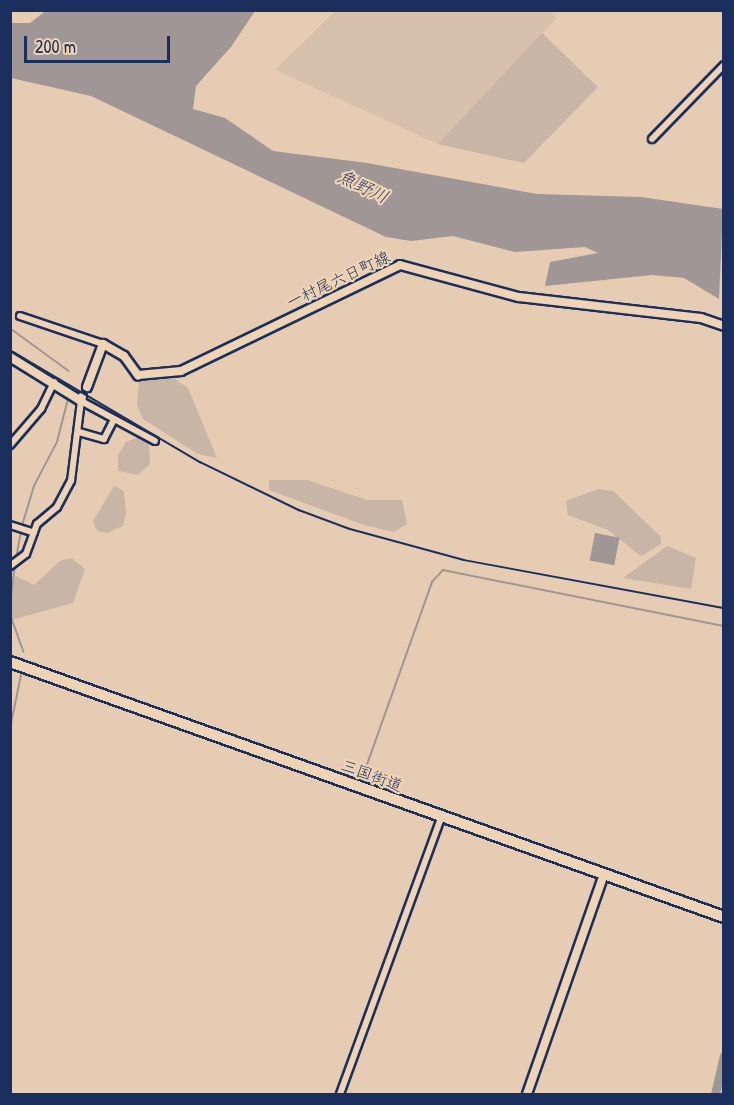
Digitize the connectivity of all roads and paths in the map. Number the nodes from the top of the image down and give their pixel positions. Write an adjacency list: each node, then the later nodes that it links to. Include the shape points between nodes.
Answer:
1 (723, 64): 2 (street)
2 (652, 139)
3 (20, 316): 5 (street)
4 (723, 326): 5 (main road, 一村尾六日町線, via 701,318 519,297 400,265 181,371 138,375 124,356)
5 (103, 344): 8 (main road)
6 (10, 357): 7 (main road)
7 (54, 382): 9 (main road); 13 (street, via 41,409)
8 (87, 387)
9 (81, 399): 10 (street); 11 (street)
10 (114, 419): 11 (street, via 104,440); 12 (street)
11 (79, 432): 15 (street, via 71,481)
12 (155, 441)
13 (10, 444)
14 (10, 525): 15 (street)
15 (34, 533): 16 (street, via 21,558)
16 (11, 566)
17 (10, 662): 18 (highway, 三国街道)
18 (442, 816): 19 (highway, 三国街道); 21 (street)
19 (604, 874): 20 (highway, 三国街道); 22 (main road)
20 (723, 917)
21 (340, 1095)
22 (527, 1095)

